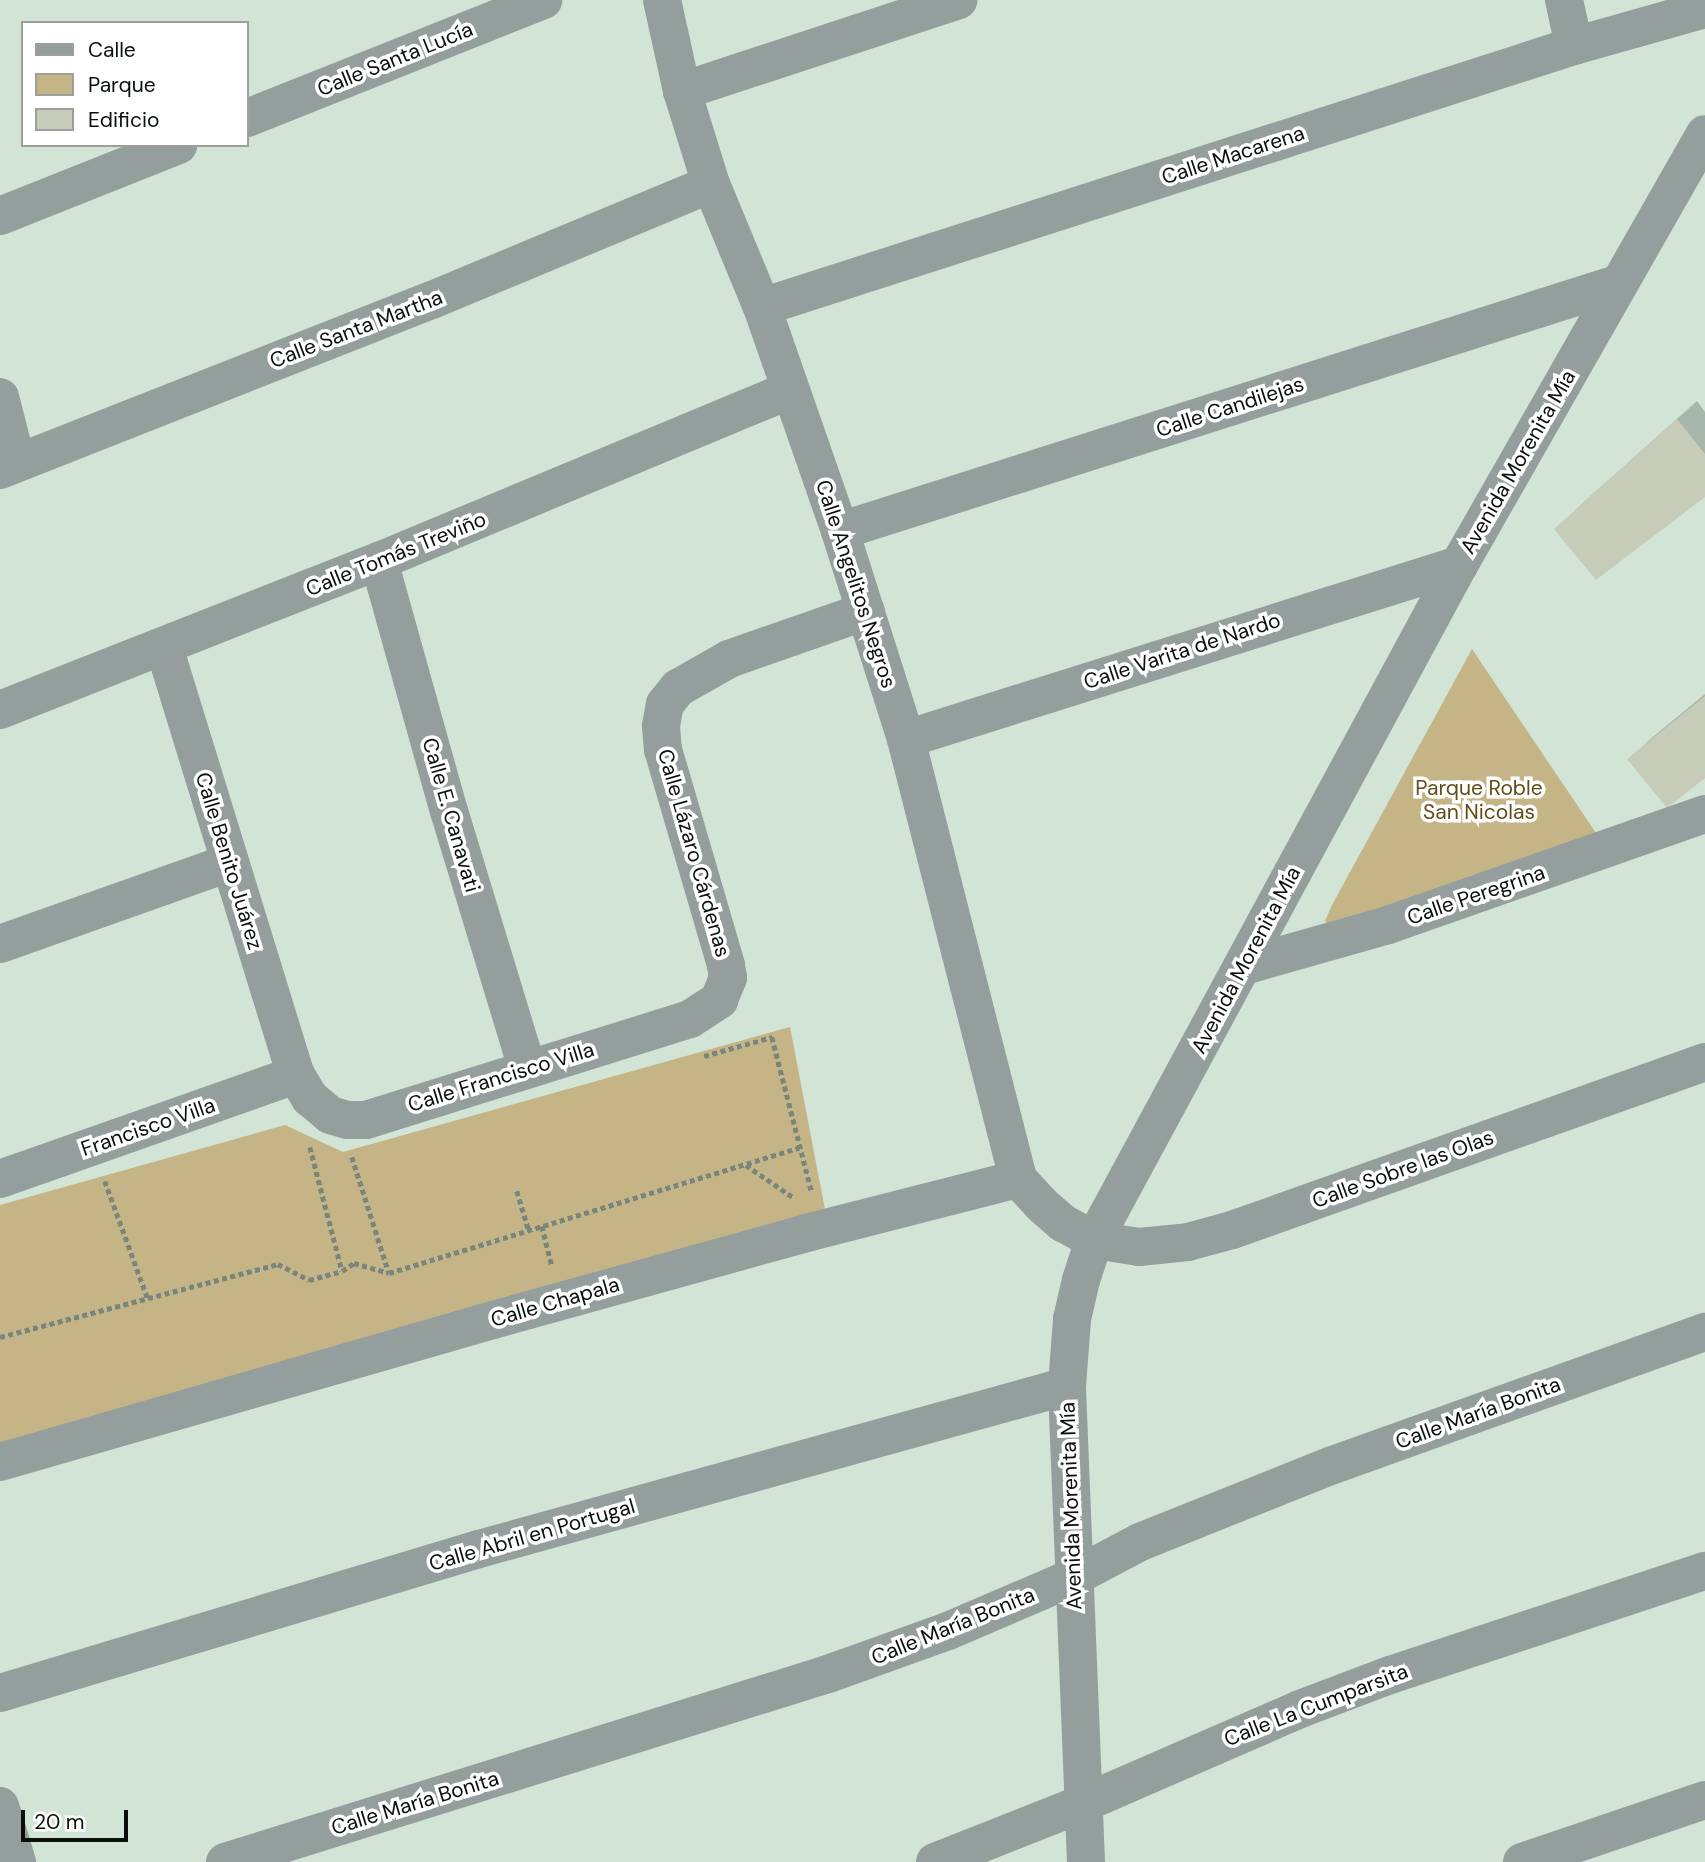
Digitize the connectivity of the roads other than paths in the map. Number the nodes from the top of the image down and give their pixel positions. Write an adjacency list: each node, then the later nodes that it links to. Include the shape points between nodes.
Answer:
1 (543, 0): 8 (street, Calle Santa Lucía)
2 (662, 0): 7 (street, Calle Angelitos Negros)
3 (958, 0): 7 (street)
4 (1564, 0): 6 (street)
5 (1705, 9): 6 (street, Calle Macarena)
6 (1574, 46): 14 (street, Calle Macarena)
7 (682, 91): 11 (street, Calle Angelitos Negros)
8 (248, 118)
9 (1704, 139): 13 (street, Avenida Morenita Mía)
10 (173, 147): 12 (street)
11 (711, 184): 14 (street, Calle Angelitos Negros); 17 (street, Calle Santa Martha, via 420,305)
12 (0, 216)
13 (1620, 283): 18 (street, Calle Candilejas); 20 (street, Avenida Morenita Mía)
14 (762, 307): 15 (street, Calle Angelitos Negros)
15 (789, 390): 18 (street, Calle Angelitos Negros); 19 (street, Calle Tomás Treviño)
16 (0, 397): 17 (street)
17 (8, 467)
18 (840, 531): 21 (street, Calle Angelitos Negros)
19 (379, 561): 22 (street, Calle Tomás Treviño); 31 (street, Calle E. Canavati)
20 (1459, 565): 24 (street, Calle Varita de Nardo); 28 (street, Avenida Morenita Mía)
21 (866, 611): 24 (street, Calle Angelitos Negros); 29 (street, Calle Lázaro Cárdenas, via 729,659 678,688 665,704 663,750 729,978)
22 (164, 647): 23 (street, Calle Tomás Treviño); 26 (street, Calle Benito Juárez)
23 (0, 710)
24 (906, 739): 34 (street, Calle Angelitos Negros)
25 (1705, 814): 28 (street, Calle Peregrina, via 1388,925)
26 (229, 863): 27 (street); 32 (street, Calle Benito Juárez)
27 (0, 944)
28 (1244, 966): 35 (street, Avenida Morenita Mía)
29 (719, 1000): 31 (street, Calle Francisco Villa, via 690,1019)
30 (1705, 1062): 35 (street, Calle Sobre las Olas, via 1232,1230 1188,1242 1139,1247)
31 (527, 1068): 32 (street, Calle Francisco Villa, via 366,1120 330,1115 310,1098)
32 (296, 1075): 33 (street, Francisco Villa)
33 (0, 1179)
34 (1018, 1179): 35 (street, via 1063,1223); 38 (street, Calle Chapala, via 506,1316)
35 (1094, 1240): 37 (street, Avenida Morenita Mía, via 1072,1319)
36 (1705, 1332): 40 (street, Calle María Bonita, via 1333,1465 1140,1542)
37 (1067, 1386): 40 (street, Avenida Morenita Mía); 41 (street, Calle Abril en Portugal, via 492,1545)
38 (0, 1462)
39 (1705, 1571): 43 (street, Calle La Cumparsita, via 1351,1690 1214,1744)
40 (1074, 1577): 43 (street, Avenida Morenita Mía); 46 (street, Calle María Bonita, via 948,1631 828,1674)
41 (0, 1693)
42 (1705, 1800): 49 (street)
43 (1084, 1803): 47 (street, Calle La Cumparsita); 48 (street, Avenida Morenita Mía)
44 (0, 1806): 45 (street)
45 (17, 1862)
46 (225, 1862)
47 (935, 1862)
48 (1086, 1862)
49 (1522, 1862)

